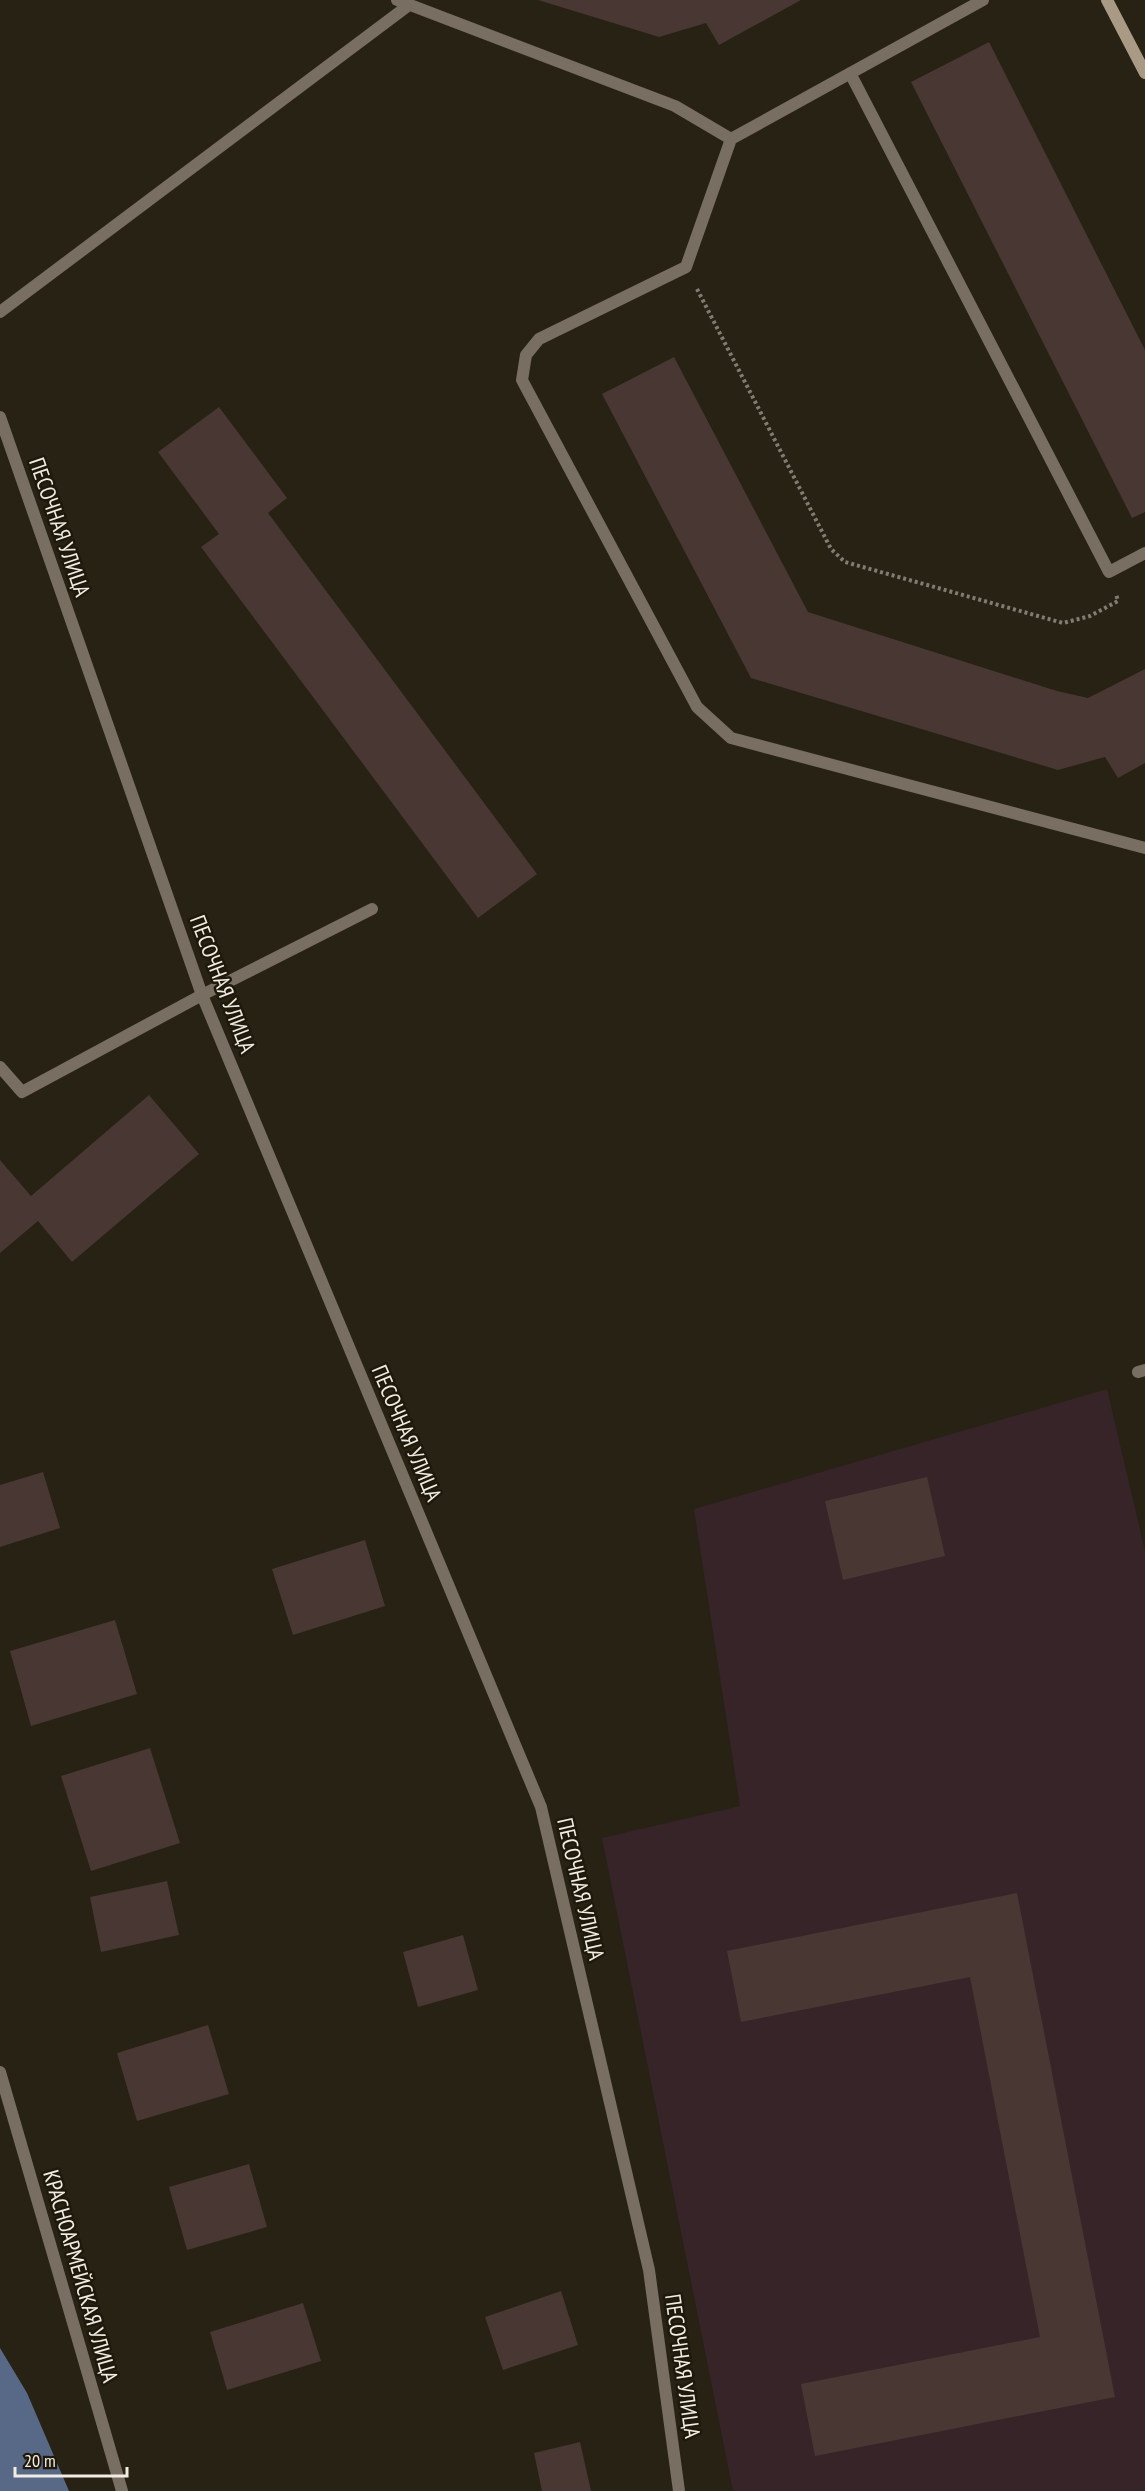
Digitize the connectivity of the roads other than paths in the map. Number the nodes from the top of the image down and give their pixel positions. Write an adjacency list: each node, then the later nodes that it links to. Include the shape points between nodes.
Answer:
1 (397, 0): 4 (street)
2 (983, 0): 5 (street)
3 (1107, 0): 6 (main road)
4 (409, 5): 7 (street, via 675,106); 8 (street)
5 (850, 73): 7 (street); 10 (street, via 1108,572)
6 (1145, 73)
7 (731, 139): 11 (street, via 686,267 539,339 526,355 522,380 697,707 731,738)
8 (0, 312)
9 (0, 417): 13 (street, ПЕСОЧНАЯ УЛИЦА)
10 (1145, 553)
11 (1145, 848)
12 (372, 909): 13 (street)
13 (202, 995): 14 (street, via 22,1092); 17 (street, ПЕСОЧНАЯ УЛИЦА, via 541,1807 649,2270)
14 (0, 1067)
15 (0, 2072): 16 (street, КРАСНОАРМЕЙСКАЯ УЛИЦА)
16 (122, 2491)
17 (679, 2491)

